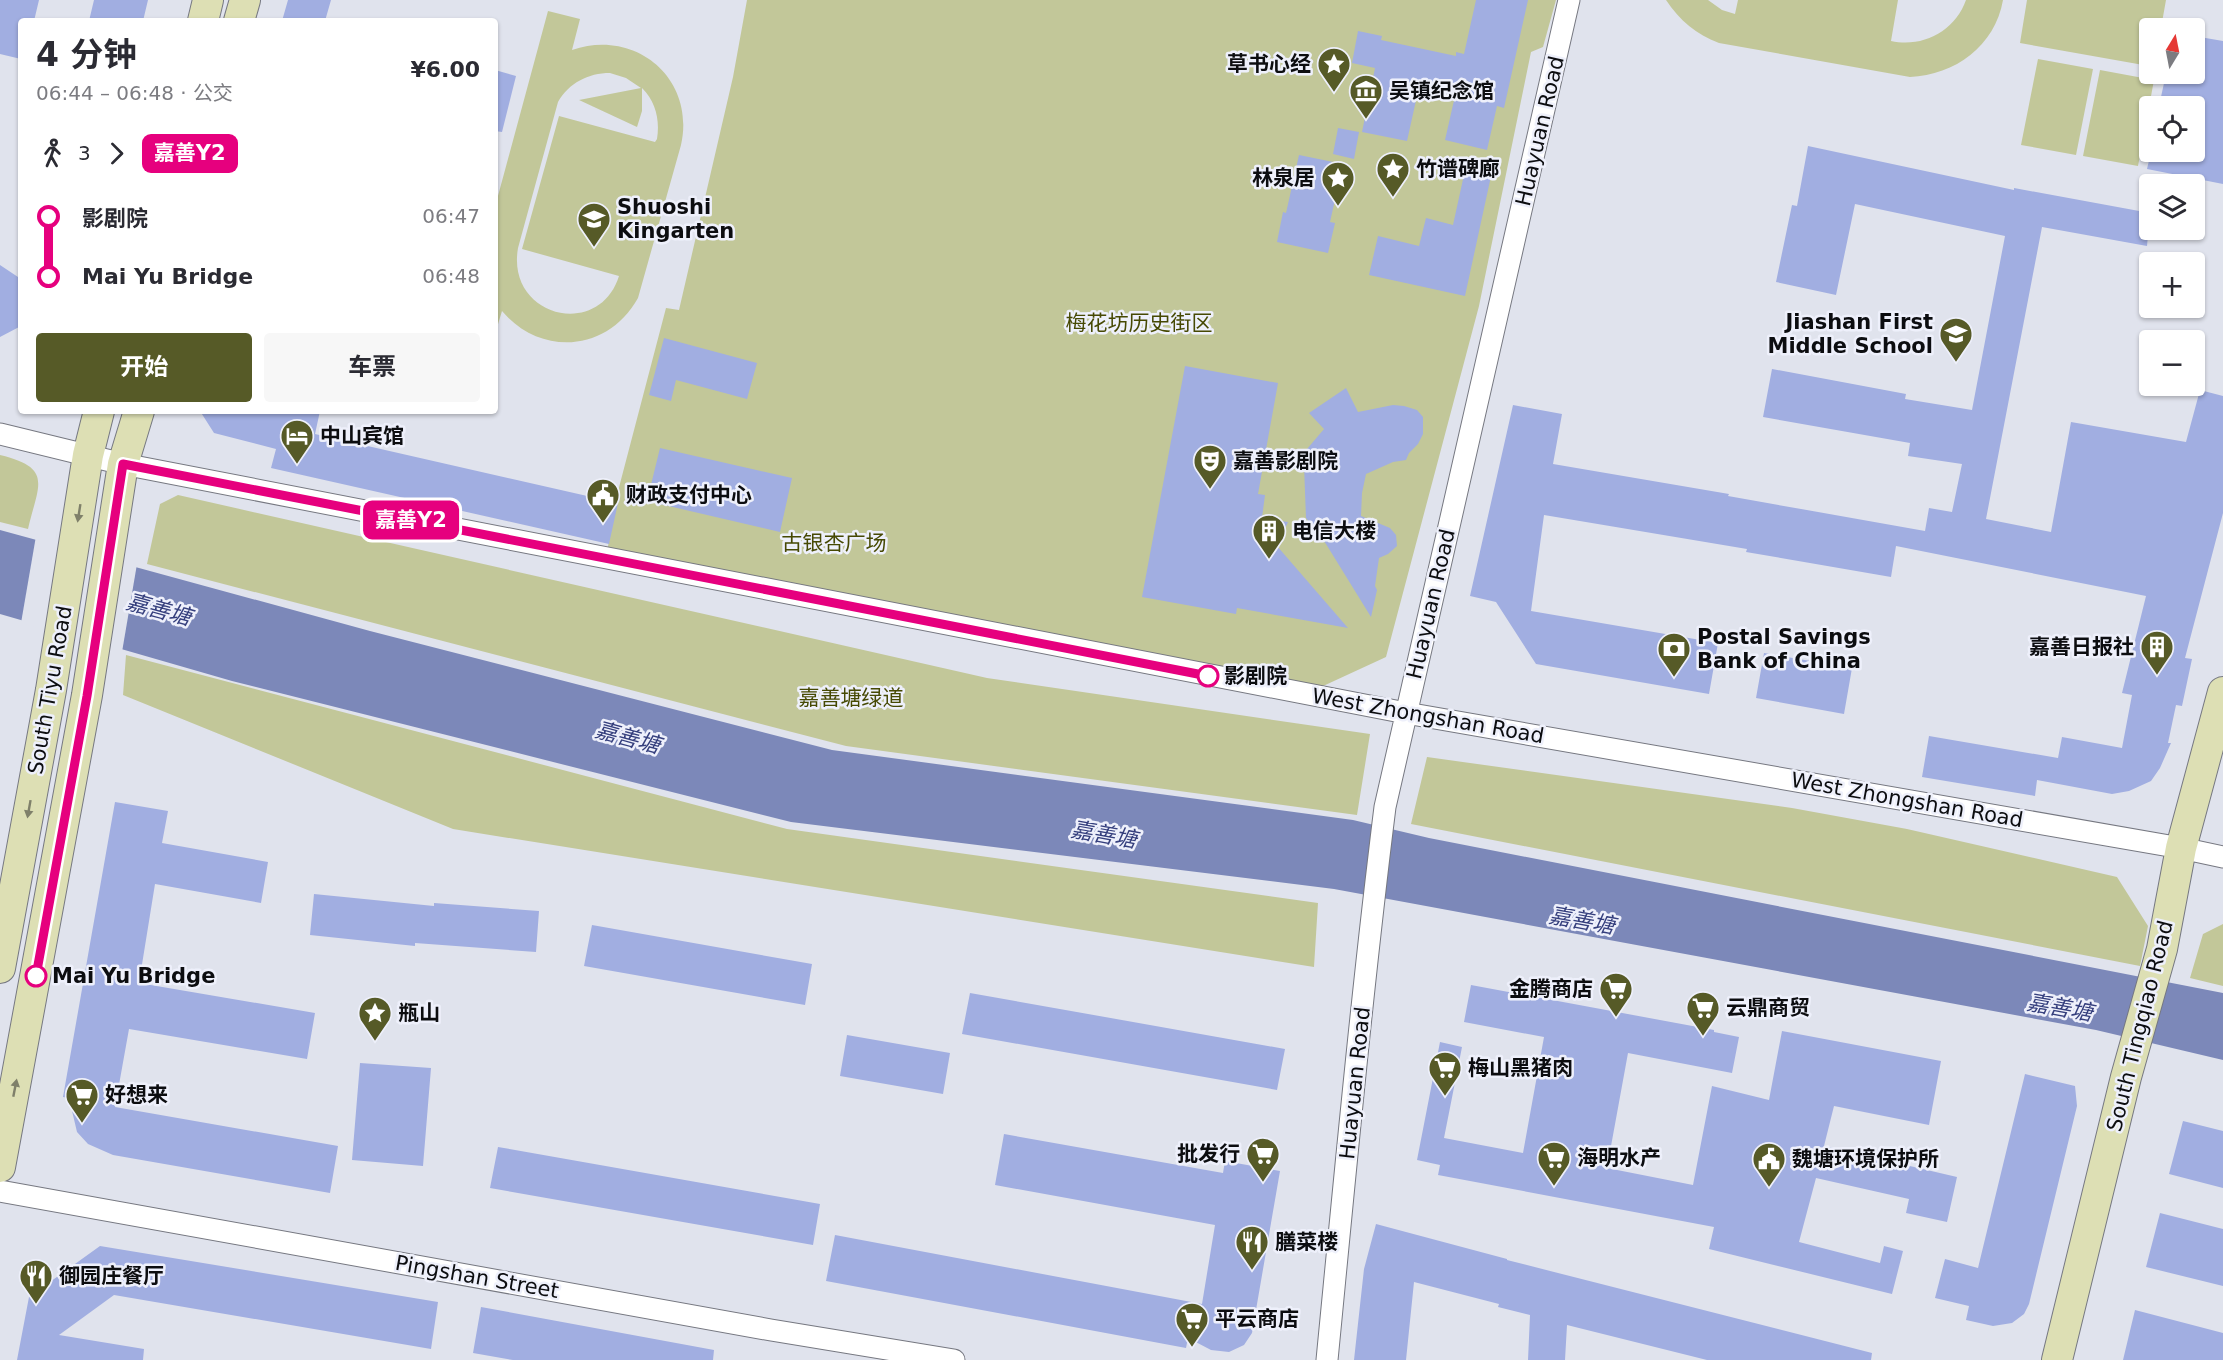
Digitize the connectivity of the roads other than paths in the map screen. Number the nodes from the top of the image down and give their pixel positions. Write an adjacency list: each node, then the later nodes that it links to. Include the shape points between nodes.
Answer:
1 (208, 0): 4 (main road)
2 (245, 0): 5 (main road)
3 (1569, 0): 12 (street, Huayuan Road)
4 (204, 18)
5 (240, 18)
6 (98, 414): 9 (main road, South Tiyu Road)
7 (138, 414): 10 (main road, South Tiyu Road)
8 (0, 434): 9 (street, West Zhongshan Road)
9 (88, 455): 10 (street, West Zhongshan Road); 15 (main road, South Tiyu Road, one-way to 15, via 51,690)
10 (123, 464): 12 (street, West Zhongshan Road); 16 (main road, South Tiyu Road, one-way to 10, via 87,696)
11 (2223, 692): 13 (main road, South Tingqiao Road)
12 (1406, 713): 13 (street, West Zhongshan Road); 19 (street, Huayuan Road, via 1385,807 1369,937)
13 (2181, 848): 14 (street, West Zhongshan Road); 20 (main road, South Tingqiao Road, via 2162,949 2126,1077)
14 (2223, 857)
15 (0, 968)
16 (0, 1167)
17 (0, 1191): 18 (street, Pingshan Street)
18 (954, 1360)
19 (1327, 1360)
20 (2057, 1360)

